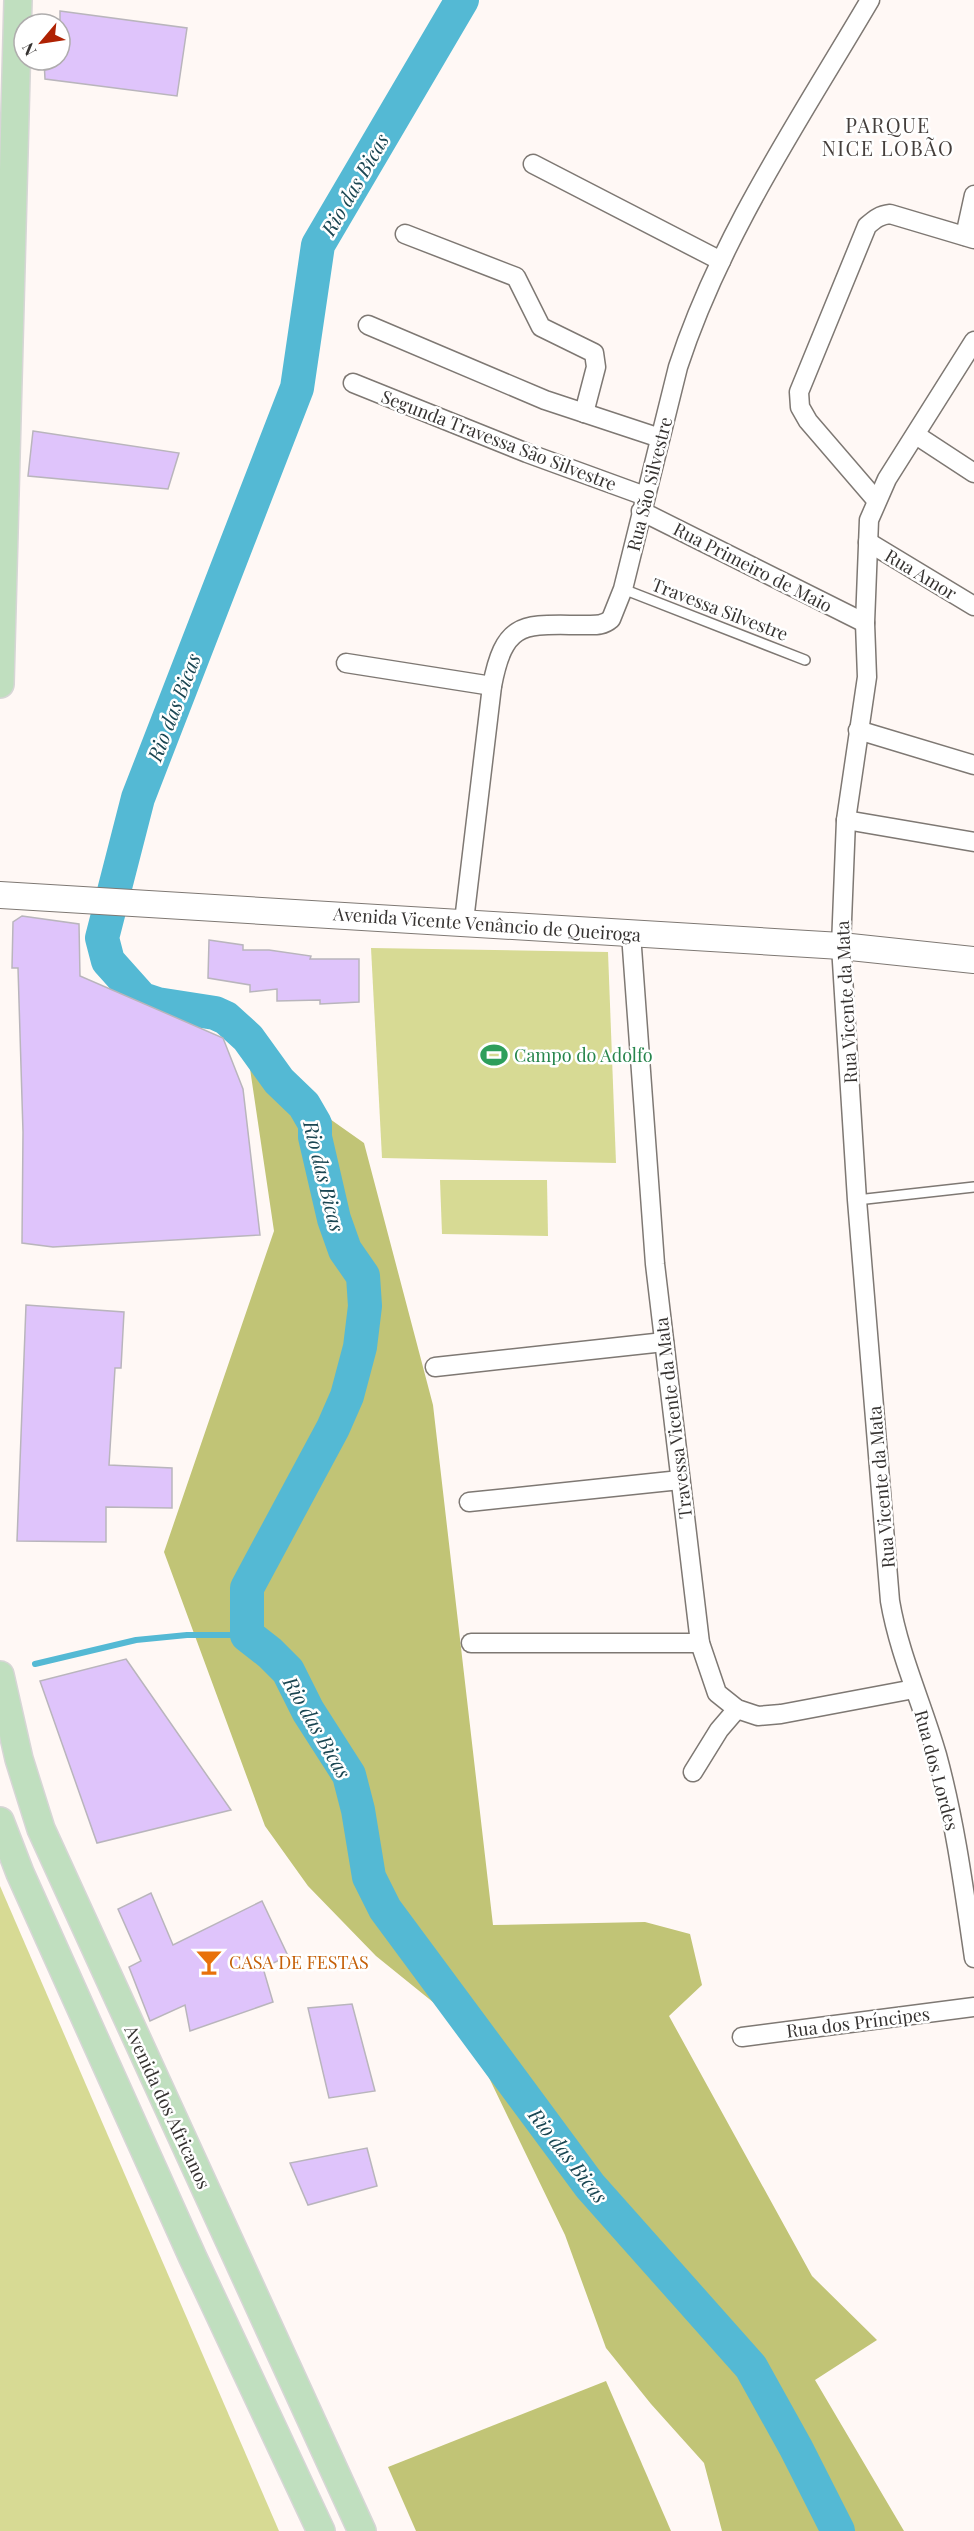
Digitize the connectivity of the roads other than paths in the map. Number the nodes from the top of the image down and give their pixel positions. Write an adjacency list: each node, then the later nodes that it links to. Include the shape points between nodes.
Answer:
1 (18, 0): 23 (main road)
2 (870, 0): 7 (street, Rua São Silvestre)
3 (533, 164): 7 (street)
4 (974, 195): 6 (street)
5 (405, 234): 11 (street, via 516,277 542,327 594,353 596,367)
6 (970, 238): 15 (street, via 890,214 881,215 867,226 799,392 800,407 808,421)
7 (721, 261): 13 (street, Rua São Silvestre, via 689,333)
8 (368, 325): 11 (street)
9 (972, 346): 12 (street, Rua Vicente da Mata)
10 (353, 383): 16 (street, Segunda Travessa São Silvestre)
11 (584, 413): 13 (street)
12 (916, 435): 14 (street); 15 (street, Rua Vicente da Mata)
13 (660, 438): 16 (street, Rua São Silvestre)
14 (974, 472)
15 (876, 500): 17 (street, Rua Vicente da Mata, via 869,520)
16 (643, 503): 18 (street, Rua São Silvestre); 20 (street, Rua Primeiro de Maio)
17 (868, 542): 19 (street, Rua Amor); 20 (street, Rua Vicente da Mata)
18 (623, 589): 21 (lane, Travessa Silvestre); 24 (street, Rua São Silvestre, via 611,619 605,623 537,625 517,630 500,655)
19 (974, 606)
20 (865, 623): 25 (street, Rua Vicente da Mata, via 867,677)
21 (805, 660)
22 (346, 663): 24 (street)
23 (0, 684)
24 (492, 686): 30 (street, Rua São Silvestre)
25 (858, 730): 26 (street); 27 (street, Rua Vicente da Mata)
26 (974, 765)
27 (846, 820): 28 (street); 32 (street, Rua Vicente da Mata)
28 (974, 842)
29 (0, 895): 30 (street, Avenida Vicente Venâncio de Queiroga)
30 (464, 921): 31 (street, Avenida Vicente Venâncio de Queiroga)
31 (631, 934): 32 (street, Avenida Vicente Venâncio de Queiroga); 36 (street, Travessa Vicente da Mata)
32 (841, 946): 33 (street, Avenida Vicente Venâncio de Queiroga); 35 (street, Rua Vicente da Mata)
33 (974, 960)
34 (974, 1187): 35 (lane)
35 (857, 1200): 43 (street, Rua Vicente da Mata, via 890,1601)
36 (664, 1342): 37 (street); 38 (street, Travessa Vicente da Mata)
37 (435, 1367)
38 (680, 1480): 39 (street); 41 (street, Travessa Vicente da Mata)
39 (469, 1502)
40 (471, 1643): 41 (street)
41 (700, 1643): 44 (street, Travessa Vicente da Mata, via 717,1693)
42 (0, 1675): 51 (main road, Avenida dos Africanos, via 19,1759 41,1829)
43 (914, 1689): 44 (street, via 781,1714 758,1716); 47 (street, Rua dos Lordes, via 954,1820)
44 (737, 1709): 45 (street)
45 (693, 1772)
46 (0, 1821): 50 (main road, via 179,2226)
47 (974, 1958)
48 (974, 2007): 49 (street, Rua dos Príncipes)
49 (742, 2037)
50 (321, 2531)
51 (362, 2531)

